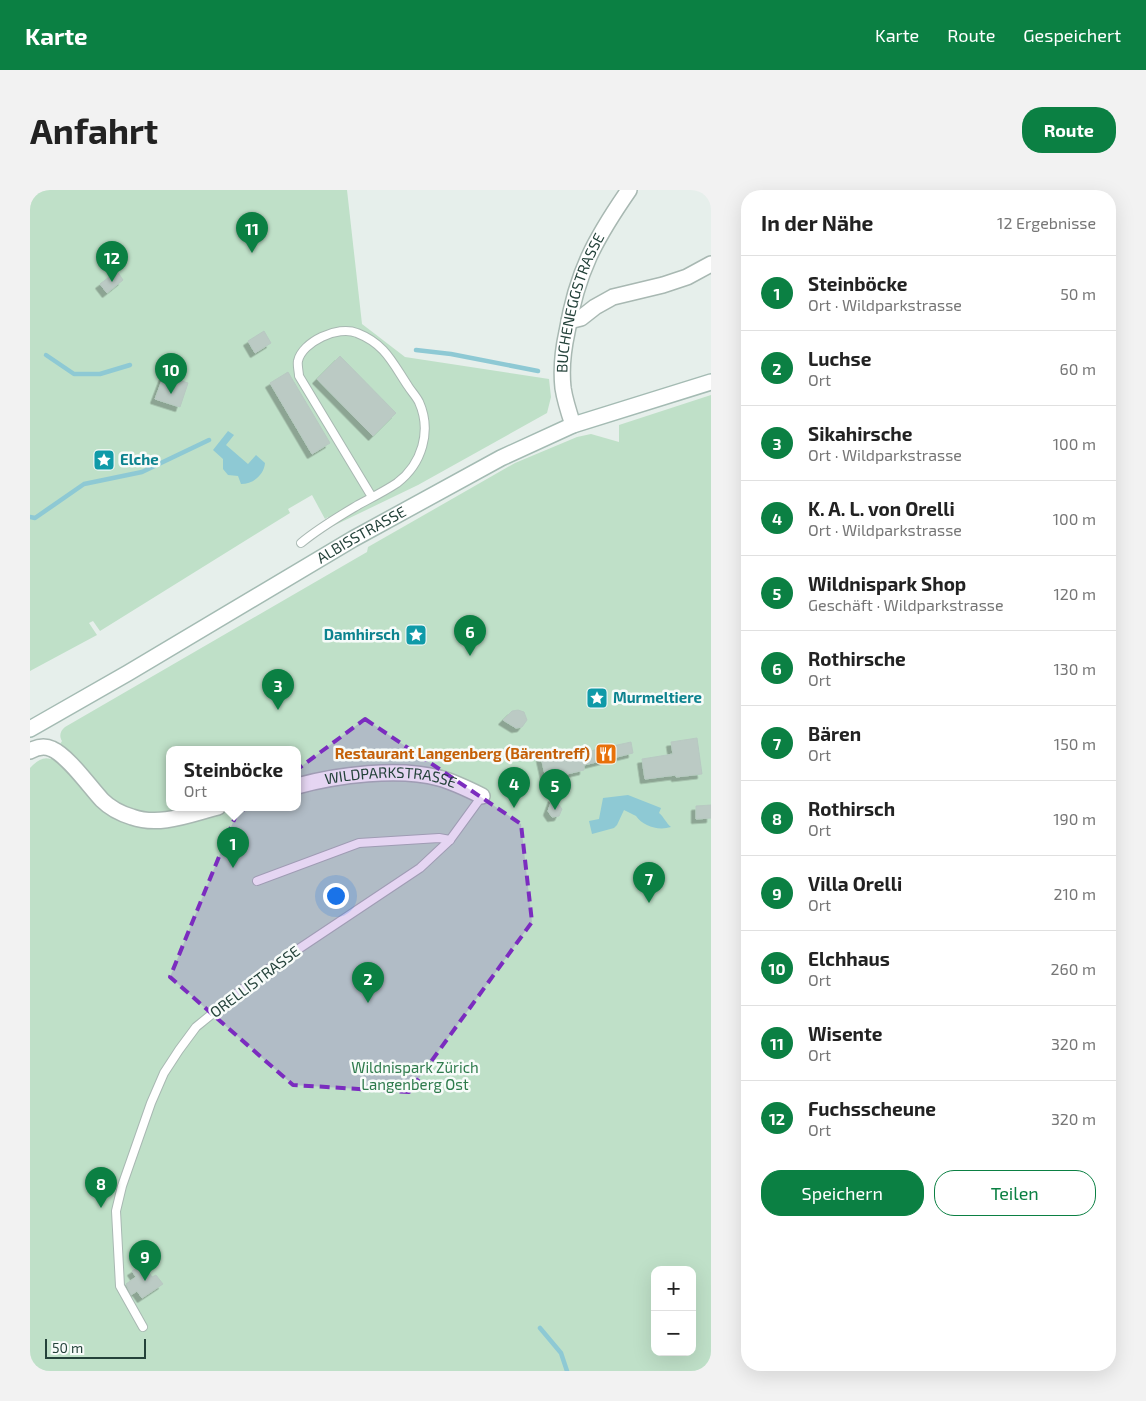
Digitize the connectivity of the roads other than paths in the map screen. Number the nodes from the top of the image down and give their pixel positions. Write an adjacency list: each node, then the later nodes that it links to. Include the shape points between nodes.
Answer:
1 (629, 190): 3 (street, BUCHENEGGSTRASSE, via 600,232 588,258)
2 (711, 264): 3 (street, via 671,282 613,297 595,306 582,318)
3 (569, 321): 5 (street, BUCHENEGGSTRASSE, via 562,376)
4 (711, 382): 5 (street, ALBISSTRASSE)
5 (573, 425): 8 (street, ALBISSTRASSE, via 501,458 353,539)
6 (372, 497): 6 (lane, via 397,483 421,454 425,440 423,416 419,402 383,349 354,332 340,330 322,336 304,351 298,361 299,376); 7 (lane)
7 (301, 543)
8 (30, 728)
9 (30, 751): 12 (street, via 45,747 58,752 104,801 139,819 167,820)
10 (301, 785): 11 (street, WILDPARKSTRASSE, via 345,776 407,774 438,778)
11 (482, 796): 13 (lane, ORELLISTRASSE)
12 (202, 811)
13 (450, 840): 14 (lane, via 359,843); 15 (lane, ORELLISTRASSE, via 420,868 261,974 196,1027 164,1073 122,1186 116,1211 120,1286)
14 (257, 881)
15 (142, 1327)

